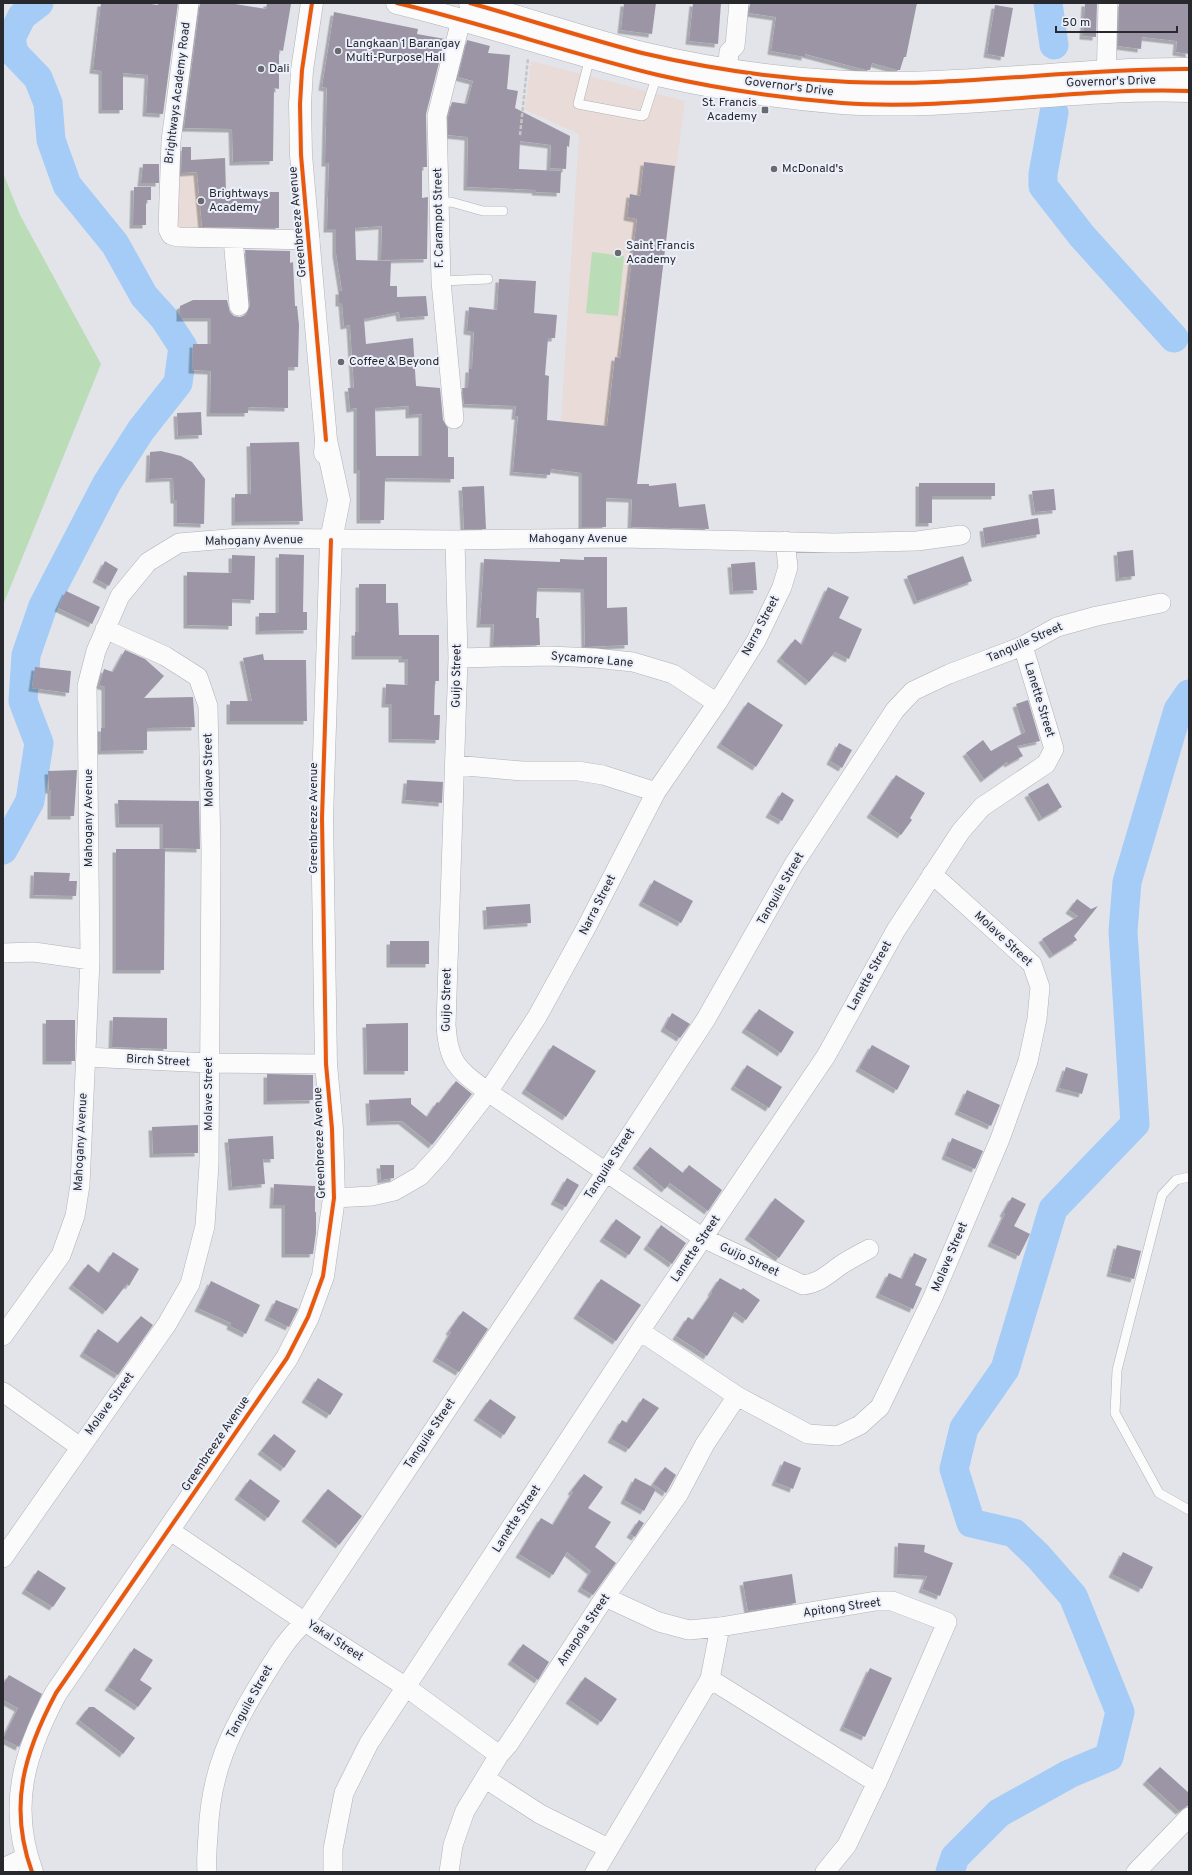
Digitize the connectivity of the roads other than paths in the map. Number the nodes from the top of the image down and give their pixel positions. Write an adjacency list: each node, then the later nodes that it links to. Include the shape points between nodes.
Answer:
1 (189, 3): 17 (street, Brightways Academy Road, via 171,141 168,229 170,235 178,237)
2 (312, 3): 18 (street, Greenbreeze Avenue, via 302,70 300,104 301,156)
3 (397, 3): 8 (street, Governor's Drive)
4 (729, 3): 11 (street, via 725,45)
5 (739, 3): 11 (street, via 734,46)
6 (1108, 3): 13 (street)
7 (508, 8): 8 (street, Governor's Drive); 11 (street, Governor's Drive, via 640,52)
8 (465, 12): 9 (street, Governor's Drive); 15 (street, F. Carampot Street, via 437,116)
9 (590, 57): 12 (street, Governor's Drive); 12 (lane, via 578,104 642,116)
10 (1189, 69): 13 (street, Governor's Drive)
11 (727, 70): 12 (street, Governor's Drive); 13 (street, Governor's Drive, via 805,79 906,83)
12 (657, 75)
13 (1106, 81): 14 (street, Governor's Drive)
14 (1189, 90)
15 (439, 204): 16 (lane, via 451,202 483,211); 20 (street, F. Carampot Street)
16 (503, 211)
17 (233, 239): 18 (street, Brightways Academy Road); 21 (street)
18 (310, 240): 24 (street, Greenbreeze Avenue, via 326,440 323,483)
19 (488, 279): 20 (lane)
20 (441, 282): 22 (street, F. Carampot Street)
21 (239, 306)
22 (454, 419)
23 (961, 535): 26 (street, Mahogany Avenue, via 917,541)
24 (331, 540): 25 (street, Mahogany Avenue); 28 (street, Mahogany Avenue, via 239,538 179,543 148,562 120,596); 39 (street, Greenbreeze Avenue, via 322,818)
25 (455, 540): 26 (street, Mahogany Avenue, via 622,538); 30 (street, Guijo Street)
26 (785, 541): 31 (street, Narra Street, via 788,567 782,587 756,641)
27 (1161, 603): 29 (street, Tanguile Street, via 1057,627)
28 (105, 629): 36 (street, Mahogany Avenue, via 87,686); 38 (street, Molave Street, via 165,656 198,677 208,706 211,852)
29 (1023, 646): 34 (street, Lanette Street, via 1054,749 1046,764 982,806 961,831); 41 (street, Tanguile Street, via 949,674 913,691 895,710 794,864 706,1019)
30 (458, 658): 31 (street, Sycamore Lane, via 549,656 633,662 673,674); 32 (street, Guijo Street)
31 (717, 703): 33 (street, Narra Street)
32 (455, 765): 33 (street, via 522,771 578,771 603,775); 40 (street, Guijo Street, via 446,1041 456,1066)
33 (656, 792): 40 (street, Narra Street, via 537,1017)
34 (932, 874): 44 (street, Lanette Street, via 896,930 826,1056); 49 (street, Molave Street, via 1032,964 1040,987 1037,1019 1028,1061 1000,1139 933,1297 880,1406 860,1425 837,1436 808,1434)
35 (3, 953): 36 (street, via 34,952)
36 (90, 960): 37 (street, Mahogany Avenue)
37 (86, 1057): 38 (street, Birch Street); 47 (street, Mahogany Avenue, via 80,1185 74,1216 60,1255)
38 (209, 1063): 39 (street, Birch Street); 50 (street, Molave Street, via 209,1164 205,1226 190,1284 167,1324)
39 (326, 1064): 43 (street, Greenbreeze Avenue, via 332,1129)
40 (488, 1092): 41 (street, Guijo Street); 43 (street, Narra Street, via 420,1176 394,1191 372,1196)
41 (606, 1172): 44 (street, Guijo Street); 55 (street, Tanguile Street)
42 (1189, 1177): 51 (lane, via 1176,1180 1162,1195 1117,1370 1115,1413 1159,1493)
43 (334, 1198): 52 (street, Greenbreeze Avenue, via 323,1276 308,1317 287,1358)
44 (703, 1238): 45 (street, Guijo Street, via 803,1285 820,1281); 46 (street, Lanette Street)
45 (869, 1250)
46 (640, 1331): 49 (street, Molave Street); 58 (street, Lanette Street)
47 (3, 1336)
48 (3, 1392): 50 (street)
49 (736, 1396): 54 (street, Amapola Street, via 705,1444 678,1495)
50 (80, 1447): 53 (street, Molave Street)
51 (1189, 1510)
52 (169, 1530): 55 (street, Yakal Street); 64 (street, Greenbreeze Avenue, via 56,1693 39,1726 22,1782 20,1805 20,1827)
53 (3, 1558)
54 (605, 1597): 56 (street, Apitong Street, via 659,1622 689,1630); 59 (street, Amapola Street, via 511,1740)
55 (304, 1622): 58 (street, Yakal Street); 66 (street, Tanguile Street, via 282,1646 249,1700 232,1731 219,1763 210,1798)
56 (720, 1627): 57 (street); 61 (street, Apitong Street, via 876,1601 892,1601 947,1622)
57 (710, 1679): 61 (street); 63 (street)
58 (406, 1687): 59 (street, Yakal Street); 67 (street, Lanette Street, via 369,1743 344,1793 333,1849)
59 (499, 1754): 60 (street, Amapola Street)
60 (486, 1779): 63 (street, via 540,1814); 68 (street, Amapola Street, via 465,1811 453,1845)
61 (877, 1783): 70 (street, Apitong Street, via 847,1845)
62 (1189, 1817): 71 (street)
63 (608, 1848): 69 (street)
64 (29, 1864): 65 (street)
65 (3, 1868)
66 (207, 1872)
67 (333, 1872)
68 (449, 1872)
69 (594, 1872)
70 (825, 1872)
71 (1136, 1872)

